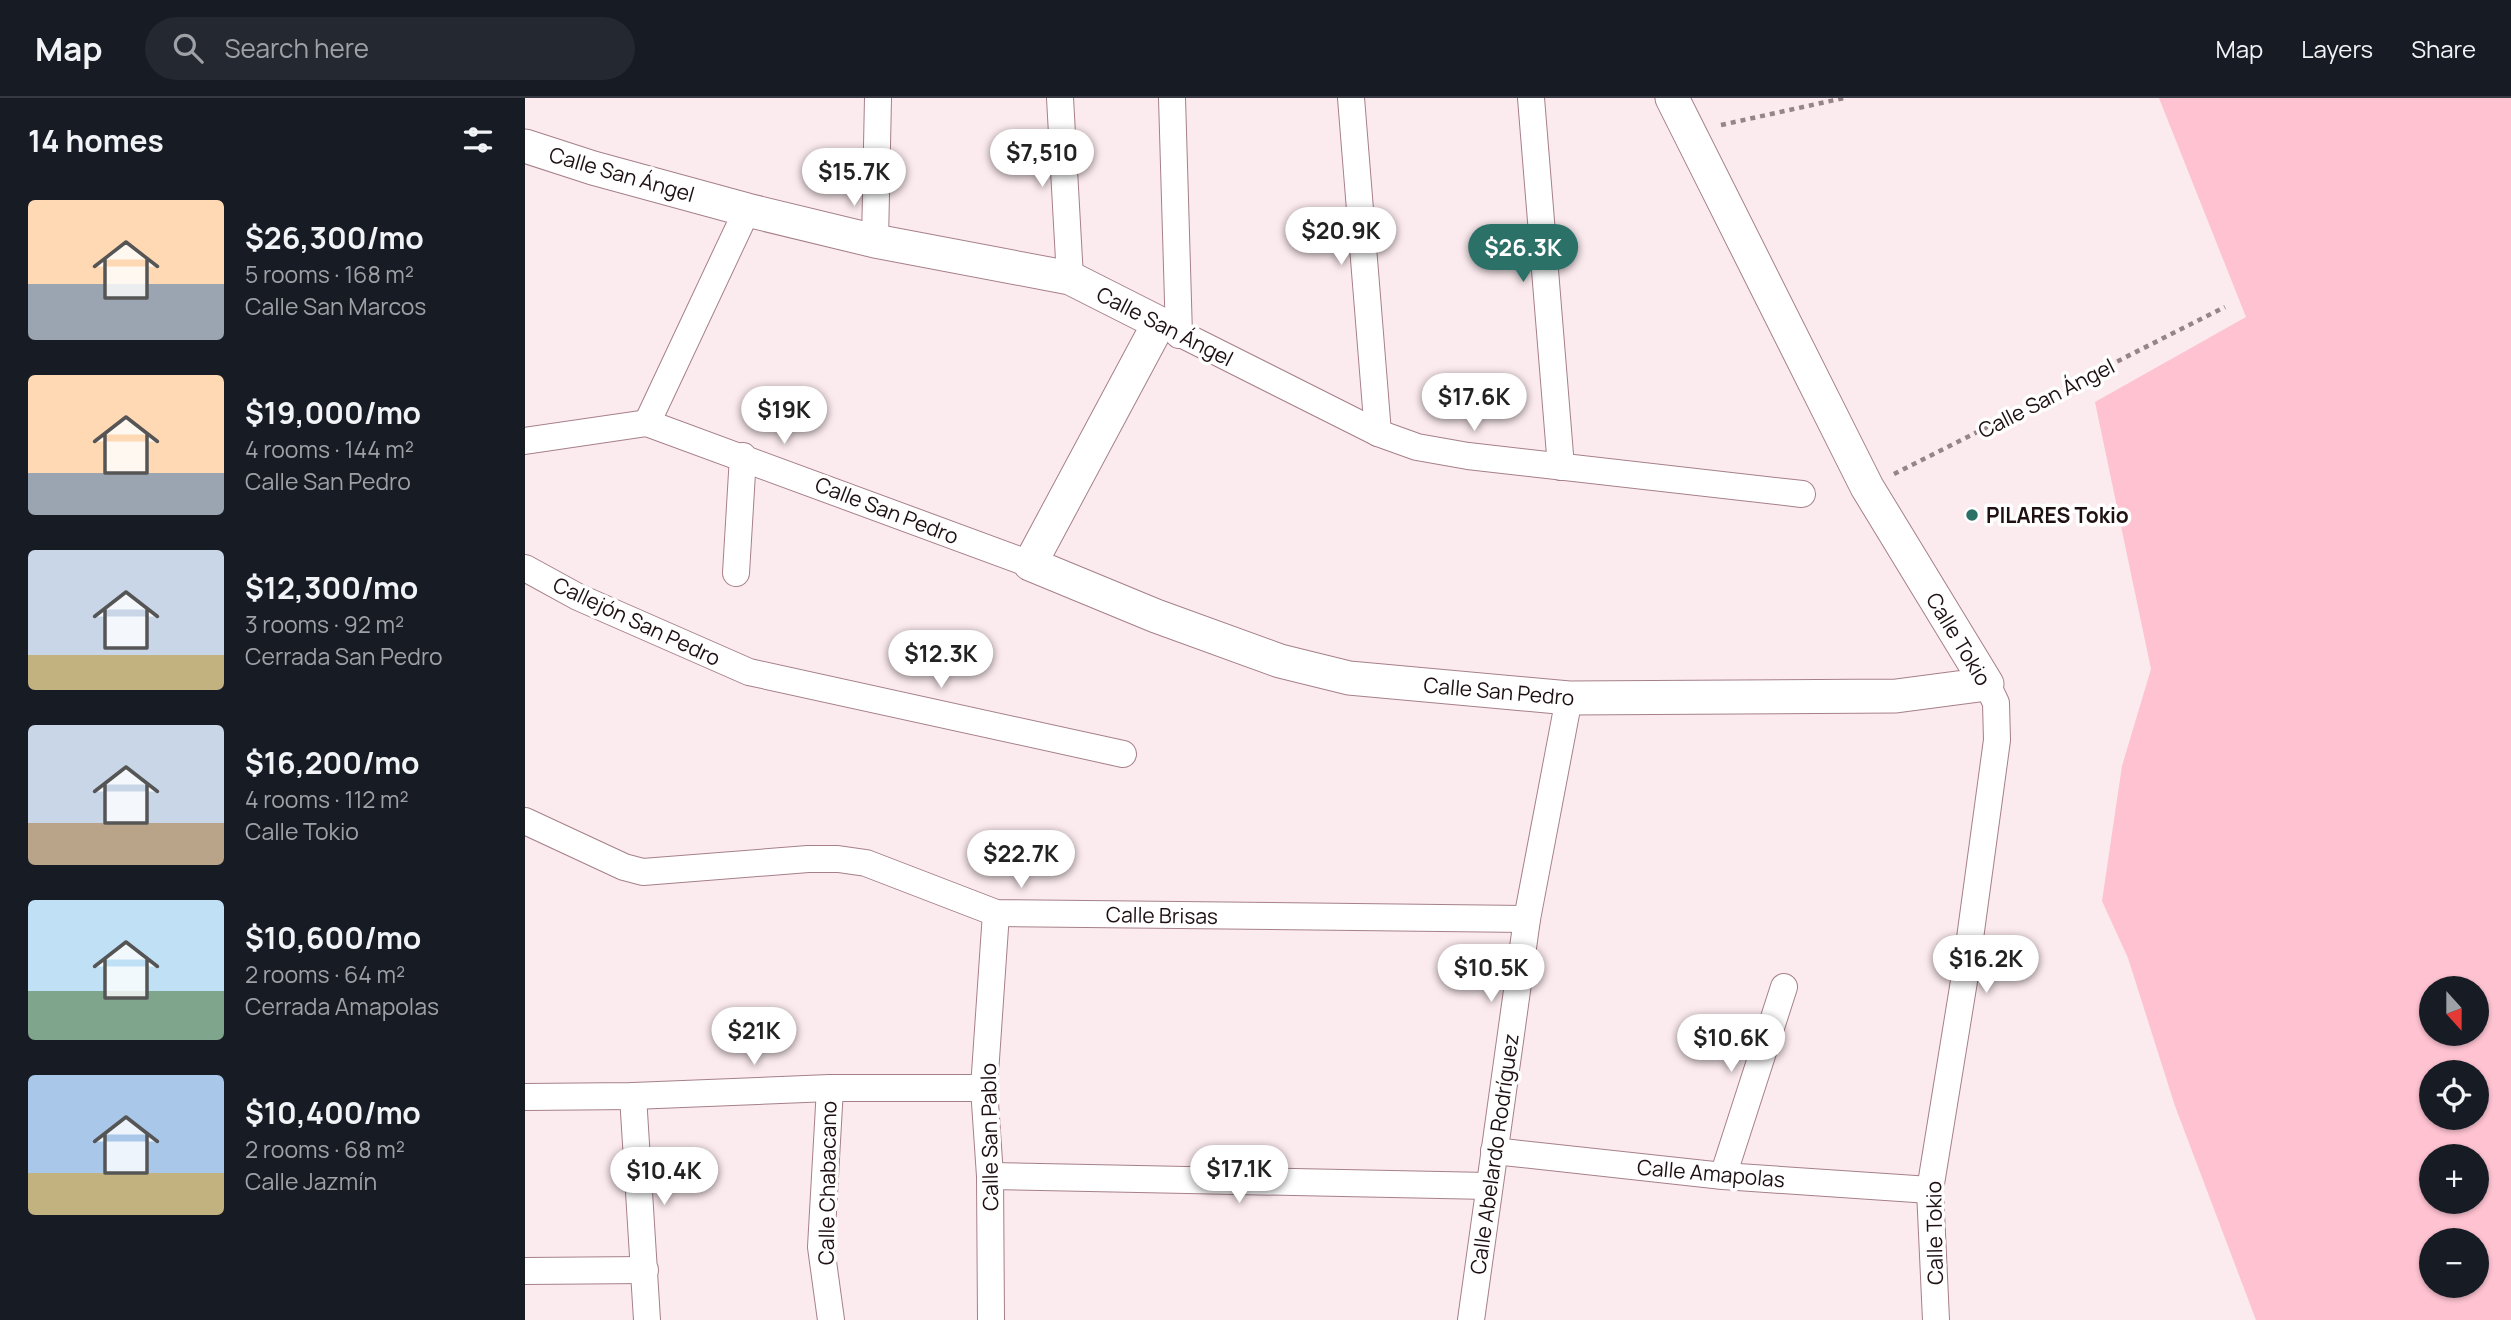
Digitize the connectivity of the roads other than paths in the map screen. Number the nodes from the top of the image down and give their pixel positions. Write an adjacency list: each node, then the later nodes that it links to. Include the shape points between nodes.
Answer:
1 (878, 98): 9 (street)
2 (1060, 98): 10 (street)
3 (1172, 98): 11 (street)
4 (1351, 98): 13 (street)
5 (1531, 98): 16 (street)
6 (1672, 98): 21 (street, Calle Tokio, via 1867,487)
7 (525, 146): 8 (street, Calle San Ángel)
8 (747, 210): 9 (street, Calle San Ángel); 12 (street)
9 (875, 241): 10 (street, Calle San Ángel)
10 (1070, 278): 11 (street, Calle San Ángel)
11 (1169, 329): 13 (street, Calle San Ángel); 18 (street)
12 (647, 423): 14 (street, Calle San Pedro); 15 (street, Calle San Pedro)
13 (1378, 433): 16 (street, Calle San Ángel, via 1417,447)
14 (525, 441)
15 (743, 456): 18 (street, Calle San Pedro); 20 (street)
16 (1561, 467): 17 (street, Calle San Ángel)
17 (1802, 494)
18 (1030, 564): 22 (street, Calle San Pedro, via 1156,616 1303,667 1349,678)
19 (525, 568): 23 (street, Callejón San Pedro, via 578,597 749,672)
20 (736, 573)
21 (1987, 684): 22 (street, Calle San Pedro, via 1896,696); 36 (street, Calle Tokio, via 1996,702 1997,740)
22 (1569, 698): 26 (street, Calle Abelardo Rodríguez)
23 (1123, 754)
24 (525, 821): 25 (street, Calle Brisas, via 643,872 838,859 866,863)
25 (996, 913): 26 (street, Calle Brisas); 28 (street, Calle San Pablo)
26 (1527, 919): 32 (street, Calle Abelardo Rodríguez)
27 (1784, 987): 34 (street)
28 (984, 1087): 29 (street); 33 (street, Calle San Pablo)
29 (830, 1088): 30 (street); 40 (street, Calle Chabacano, via 821,1247)
30 (633, 1096): 31 (street); 37 (street)
31 (525, 1097)
32 (1494, 1151): 34 (street, Calle Amapolas); 35 (street, Calle Abelardo Rodríguez)
33 (991, 1176): 35 (street); 41 (street, Calle San Pablo)
34 (1723, 1176): 36 (street, Calle Amapolas)
35 (1489, 1186): 42 (street, Calle Abelardo Rodríguez)
36 (1930, 1190): 43 (street, Calle Tokio)
37 (645, 1270): 38 (street); 39 (street)
38 (525, 1271)
39 (647, 1320)
40 (831, 1320)
41 (991, 1320)
42 (1471, 1320)
43 (1936, 1320)

